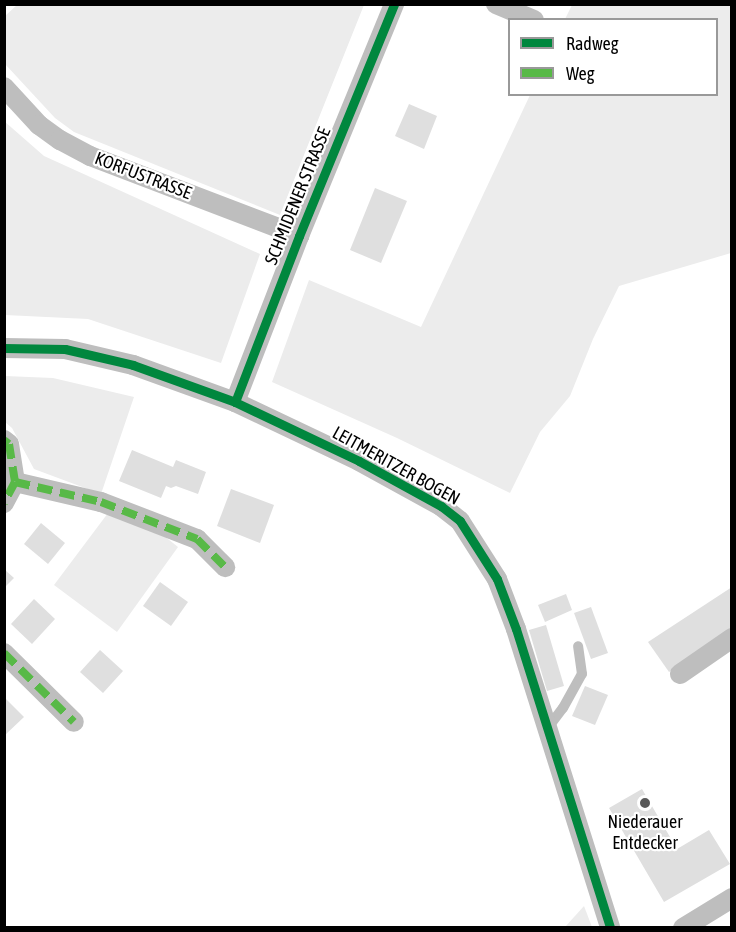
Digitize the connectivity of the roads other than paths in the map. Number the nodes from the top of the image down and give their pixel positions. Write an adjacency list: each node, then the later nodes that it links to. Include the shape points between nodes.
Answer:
1 (394, 4): 5 (street, SCHMIDENER STRASSE)
2 (496, 4): 3 (street)
3 (529, 18)
4 (4, 87): 5 (street, KORFUSTRASSE, via 39,125 90,156)
5 (298, 236): 7 (street, SCHMIDENER STRASSE)
6 (4, 348): 7 (street, LEITMERITZER BOGEN, via 65,349 133,365)
7 (235, 402): 17 (street, LEITMERITZER BOGEN, via 359,460 441,506 460,521 497,579)
8 (4, 440): 9 (street, via 9,444)
9 (15, 482): 10 (street); 11 (street, via 101,502 197,539)
10 (4, 502)
11 (225, 567)
12 (732, 638): 15 (street)
13 (578, 646): 17 (lane, via 582,674)
14 (4, 653): 16 (street)
15 (680, 674)
16 (74, 722)
17 (547, 729): 19 (street, LEITMERITZER BOGEN)
18 (732, 898): 20 (street)
19 (610, 927)
20 (682, 927)

